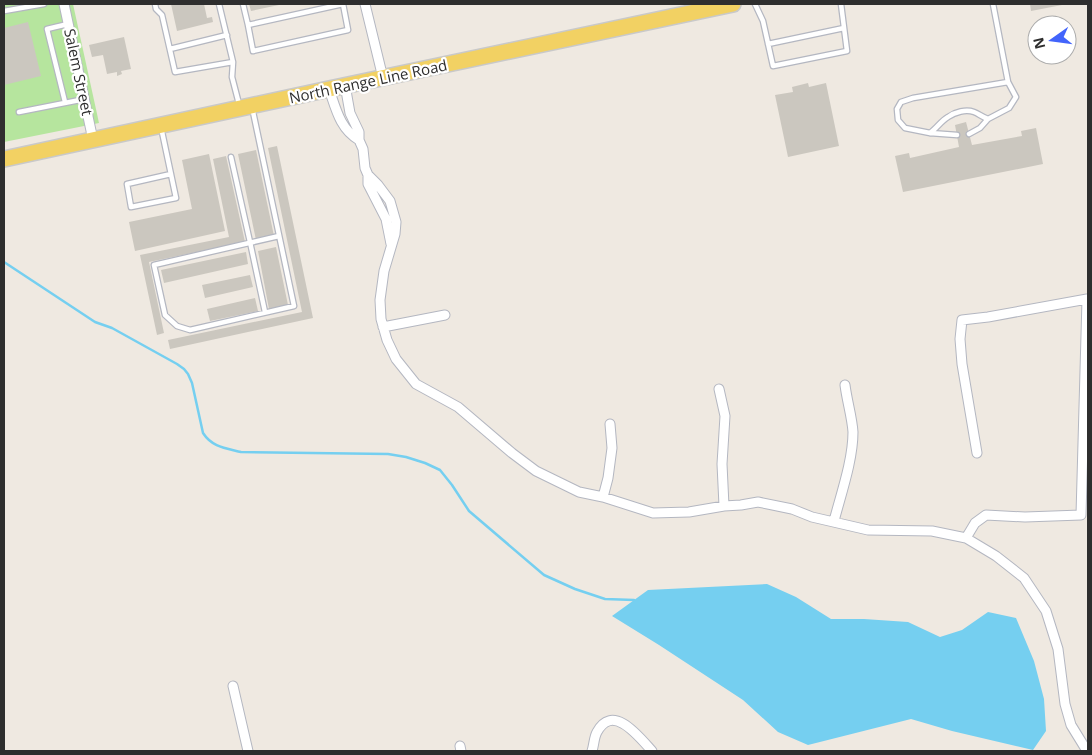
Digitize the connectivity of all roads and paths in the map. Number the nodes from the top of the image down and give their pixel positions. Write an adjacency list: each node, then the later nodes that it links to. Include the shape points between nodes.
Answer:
1 (44, 4): 12 (lane)
2 (64, 4): 13 (street, Salem Street)
3 (155, 4): 18 (lane, via 162,15)
4 (219, 4): 16 (lane)
5 (243, 4): 14 (lane)
6 (343, 4): 14 (lane); 14 (lane, via 348,30 253,51)
7 (365, 4): 20 (street)
8 (733, 4): 20 (main road, North Range Line Road)
9 (755, 4): 17 (lane)
10 (841, 4): 15 (lane)
11 (993, 4): 21 (lane)
12 (4, 11)
13 (68, 24): 24 (street, Salem Street); 25 (lane, via 47,29)
14 (248, 25)
15 (844, 28): 17 (lane); 17 (lane, via 847,51 838,53 773,66)
16 (227, 35): 18 (lane); 19 (lane)
17 (768, 44)
18 (170, 49): 19 (lane, via 175,72)
19 (233, 62): 26 (lane, via 232,77)
20 (383, 78): 22 (main road, North Range Line Road)
21 (1008, 82): 28 (lane, via 1016,97 1009,108); 30 (lane, via 901,102 897,109 898,120 905,128)
22 (345, 86): 23 (main road, North Range Line Road); 34 (street)
23 (329, 89): 26 (main road, North Range Line Road); 34 (street, via 344,127)
24 (85, 99): 25 (lane); 33 (street, Salem Street)
25 (65, 102): 27 (lane)
26 (246, 107): 29 (main road, North Range Line Road); 38 (lane)
27 (19, 112)
28 (988, 119): 30 (lane, via 967,110 958,112); 31 (lane)
29 (161, 125): 33 (main road, North Range Line Road); 37 (lane)
30 (930, 133): 32 (lane)
31 (969, 134)
32 (957, 135)
33 (93, 140): 36 (main road, North Range Line Road)
34 (359, 140): 43 (street, via 368,175 390,201 396,222 380,300)
35 (231, 157): 39 (lane)
36 (4, 159)
37 (171, 174): 37 (lane, via 176,198 131,207 127,184)
38 (279, 236): 39 (lane); 41 (lane, via 294,306)
39 (250, 242): 41 (lane); 41 (lane, via 154,265 164,315 177,326 190,330)
40 (1087, 299): 47 (street, via 962,320 962,364); 51 (street, via 1081,515 986,515 975,523)
41 (265, 312)
42 (445, 315): 43 (street)
43 (383, 326): 48 (street, via 396,359 416,384 458,407 536,471 579,492)
44 (845, 385): 50 (street, via 852,440)
45 (719, 389): 49 (street, via 725,416)
46 (610, 424): 48 (street, via 612,448)
47 (977, 453)
48 (603, 497): 49 (street, via 653,513 689,512)
49 (724, 506): 50 (street, via 758,502)
50 (834, 521): 51 (street, via 868,530 932,531)
51 (966, 538): 56 (street, via 1024,578 1046,611 1058,649 1071,725)
52 (234, 686): 53 (street)
53 (248, 751)
54 (592, 751): 55 (street, via 597,732 605,722 614,720 634,731)
55 (652, 751)
56 (1087, 751)

